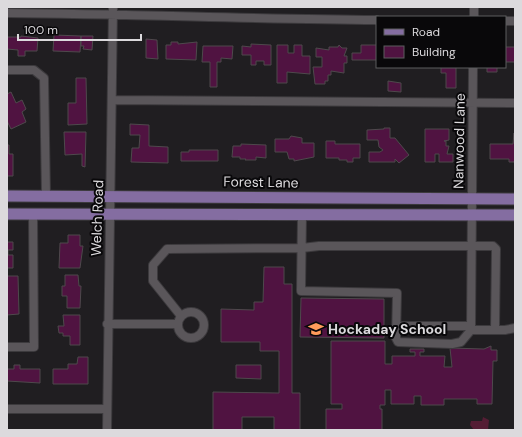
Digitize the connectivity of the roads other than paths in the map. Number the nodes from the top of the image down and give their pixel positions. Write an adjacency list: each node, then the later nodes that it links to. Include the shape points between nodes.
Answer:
1 (113, 10): 2 (street); 3 (street, via 250,18); 6 (street, Welch Road)
2 (7, 12)
3 (376, 20)
4 (473, 68): 7 (street, Nanwood Lane)
5 (7, 70): 11 (street, via 34,70 44,78)
6 (112, 100): 7 (street); 9 (street, Welch Road)
7 (472, 102): 8 (street); 13 (street, Nanwood Lane)
8 (515, 103)
9 (112, 195): 11 (main road, Forest Lane); 12 (main road, Forest Lane); 17 (street, Welch Road)
10 (7, 196): 11 (main road, Forest Lane)
11 (46, 196)
12 (302, 197): 13 (main road, Forest Lane); 18 (main road)
13 (471, 199): 14 (main road, Forest Lane); 19 (street, Nanwood Lane)
14 (515, 199)
15 (7, 214): 16 (main road)
16 (33, 214): 17 (main road); 30 (street, via 34,347)
17 (111, 215): 18 (main road); 24 (street, Welch Road)
18 (302, 215): 19 (main road); 22 (street)
19 (471, 215): 20 (main road); 21 (street, Nanwood Lane)
20 (515, 215)
21 (471, 245): 22 (street); 27 (street, Nanwood Lane); 29 (street, via 496,248)
22 (302, 248): 23 (street, via 167,249 153,265 153,281); 26 (street, via 301,292 397,293)
23 (181, 316): 25 (street); 25 (street, via 189,312 197,313 203,319 204,328 200,335 192,338 180,332)
24 (107, 324): 25 (street); 32 (street, Welch Road)
25 (178, 324)
26 (396, 326): 27 (street); 27 (street, via 396,338 398,342 403,343 452,344 461,342)
27 (471, 328): 29 (street)
28 (515, 328): 29 (street)
29 (495, 330)
30 (7, 347)
31 (7, 409): 32 (street)
32 (107, 409): 33 (street, Welch Road)
33 (107, 430)

